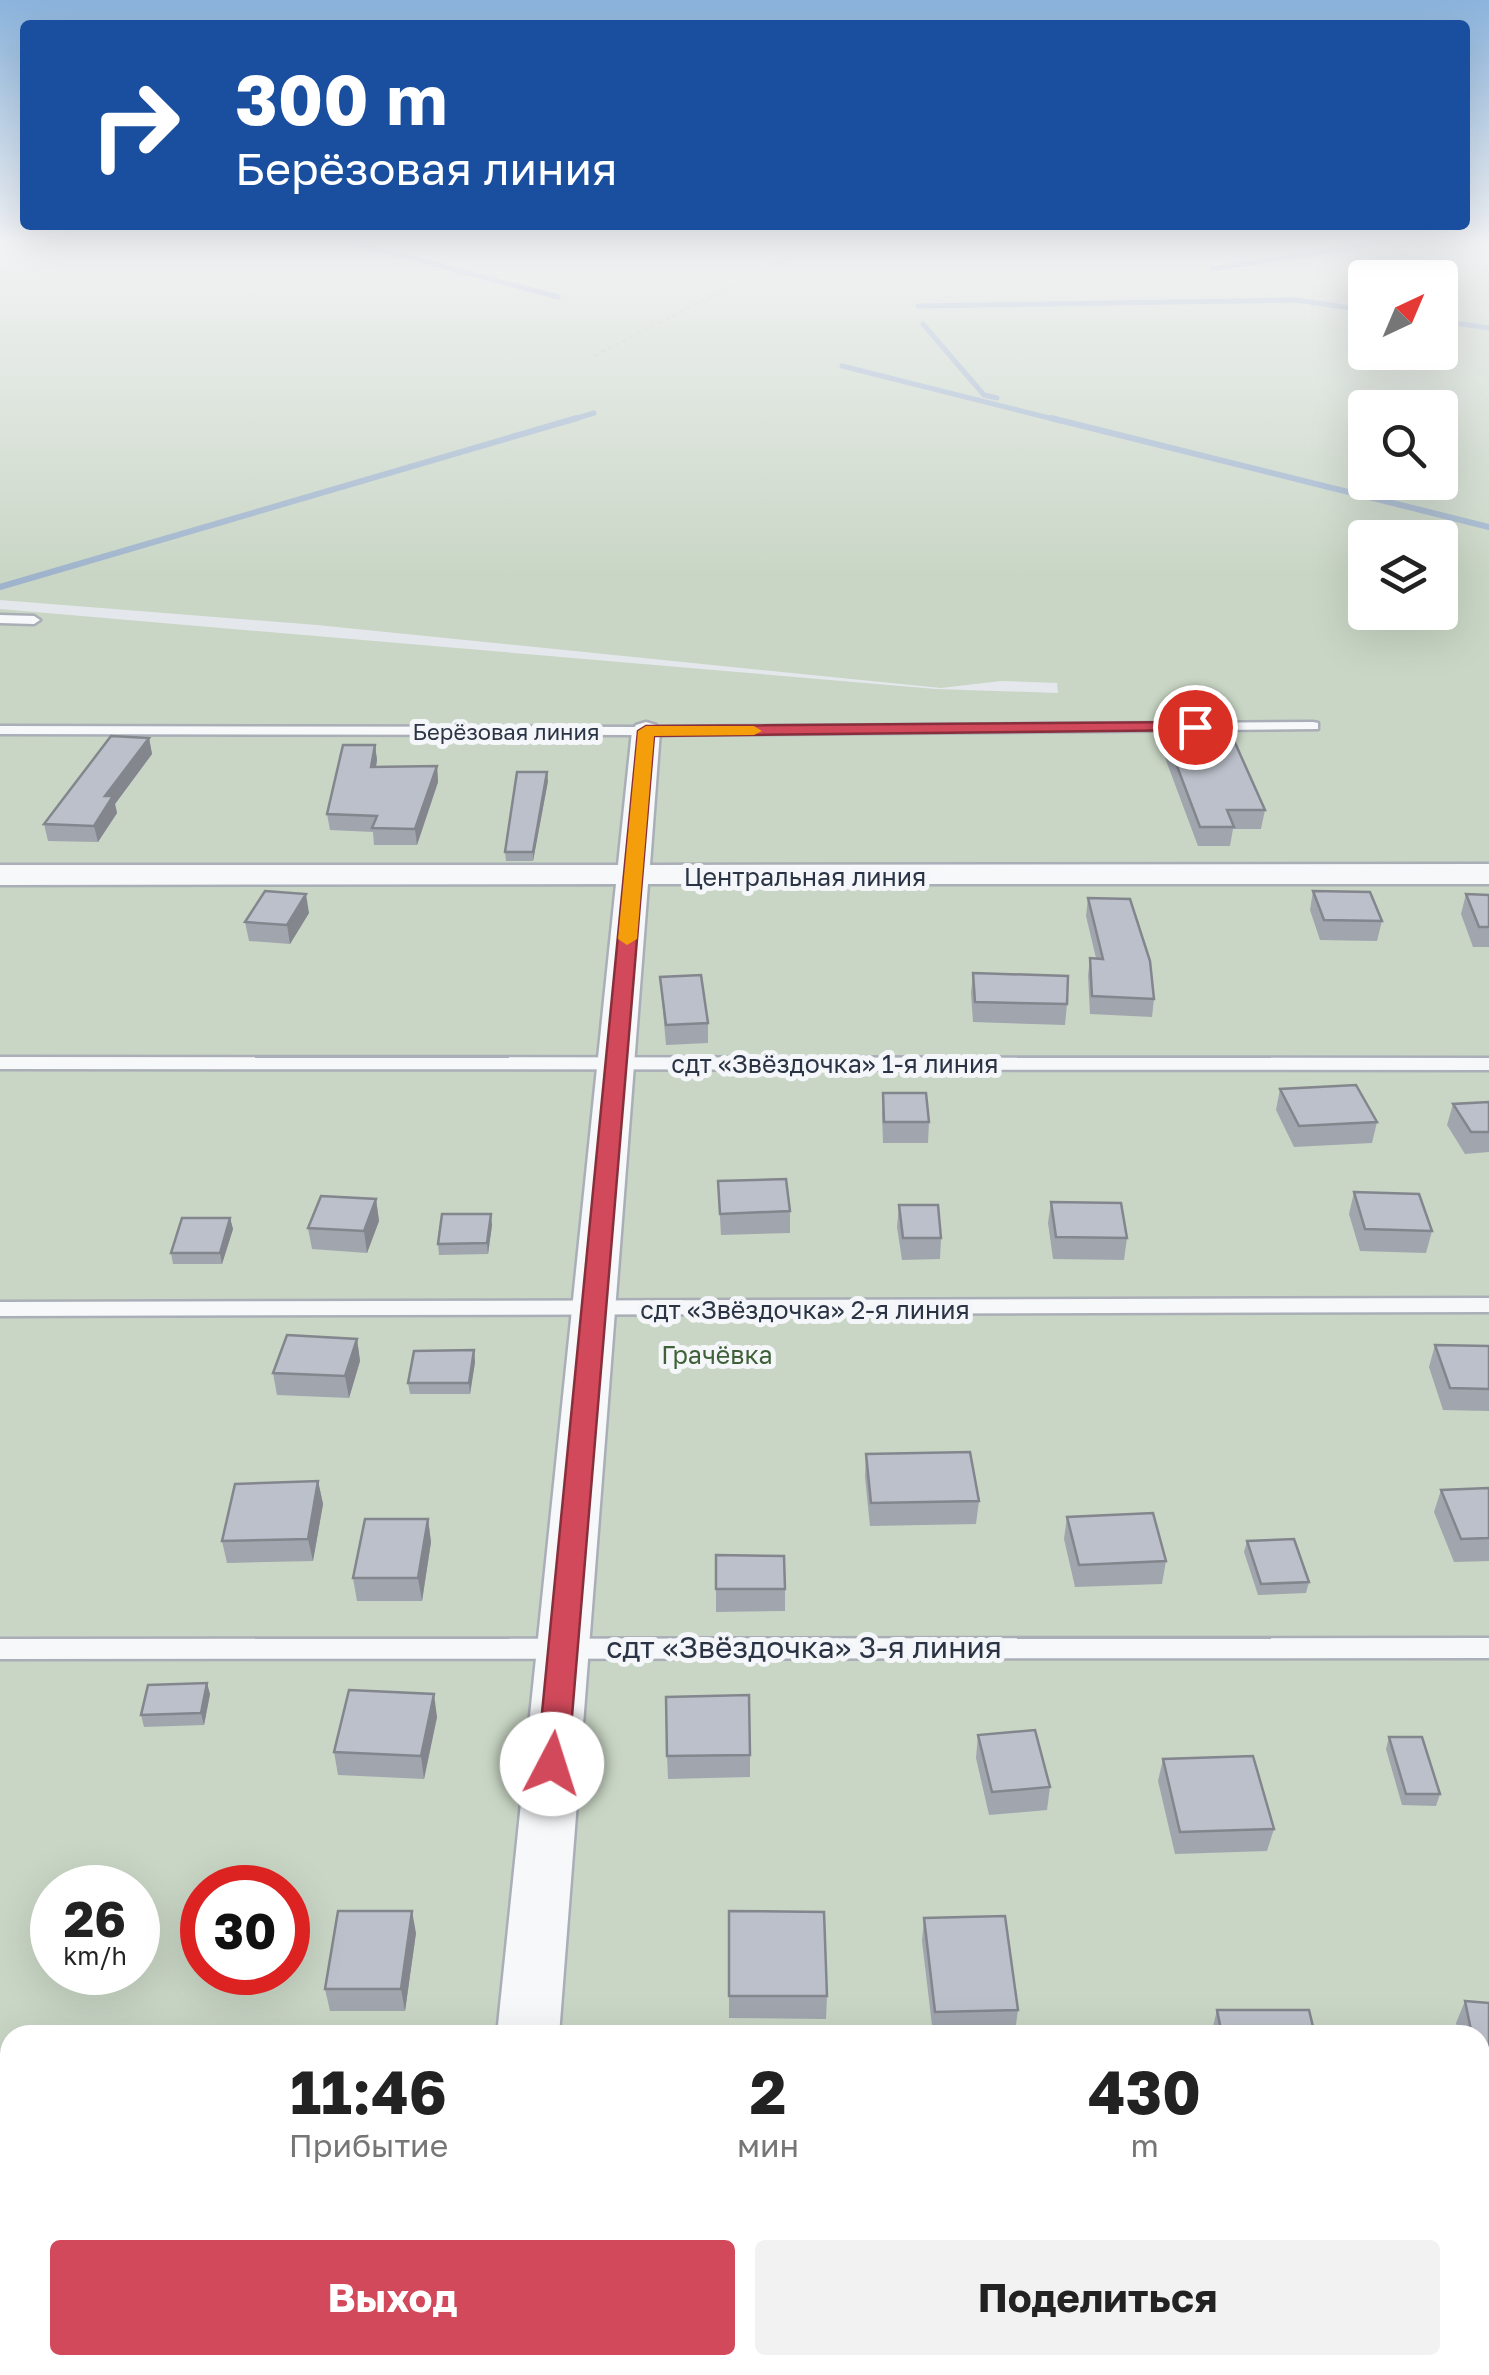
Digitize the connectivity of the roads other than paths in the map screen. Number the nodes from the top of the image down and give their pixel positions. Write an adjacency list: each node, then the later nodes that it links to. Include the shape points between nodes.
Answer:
1 (0, 619): 2 (lane)
2 (34, 620)
3 (1312, 726): 5 (lane, Берёзовая линия)
4 (0, 730): 5 (lane, Берёзовая линия)
5 (646, 731): 8 (street)
6 (1489, 874): 8 (street, Центральная линия)
7 (0, 875): 8 (street, Центральная линия)
8 (633, 876): 10 (street)
9 (0, 1063): 10 (lane, сдт «Звёздочка» 1-я линия)
10 (616, 1063): 11 (lane, сдт «Звёздочка» 1-я линия); 14 (street)
11 (1489, 1064)
12 (1489, 1306): 14 (lane, сдт «Звёздочка» 2-я линия)
13 (0, 1309): 14 (lane, сдт «Звёздочка» 2-я линия)
14 (594, 1310): 15 (street)
15 (563, 1647): 16 (lane, сдт «Звёздочка» 3-я линия); 17 (lane, сдт «Звёздочка» 3-я линия); 18 (street)
16 (1489, 1648)
17 (0, 1650)
18 (529, 2025)

